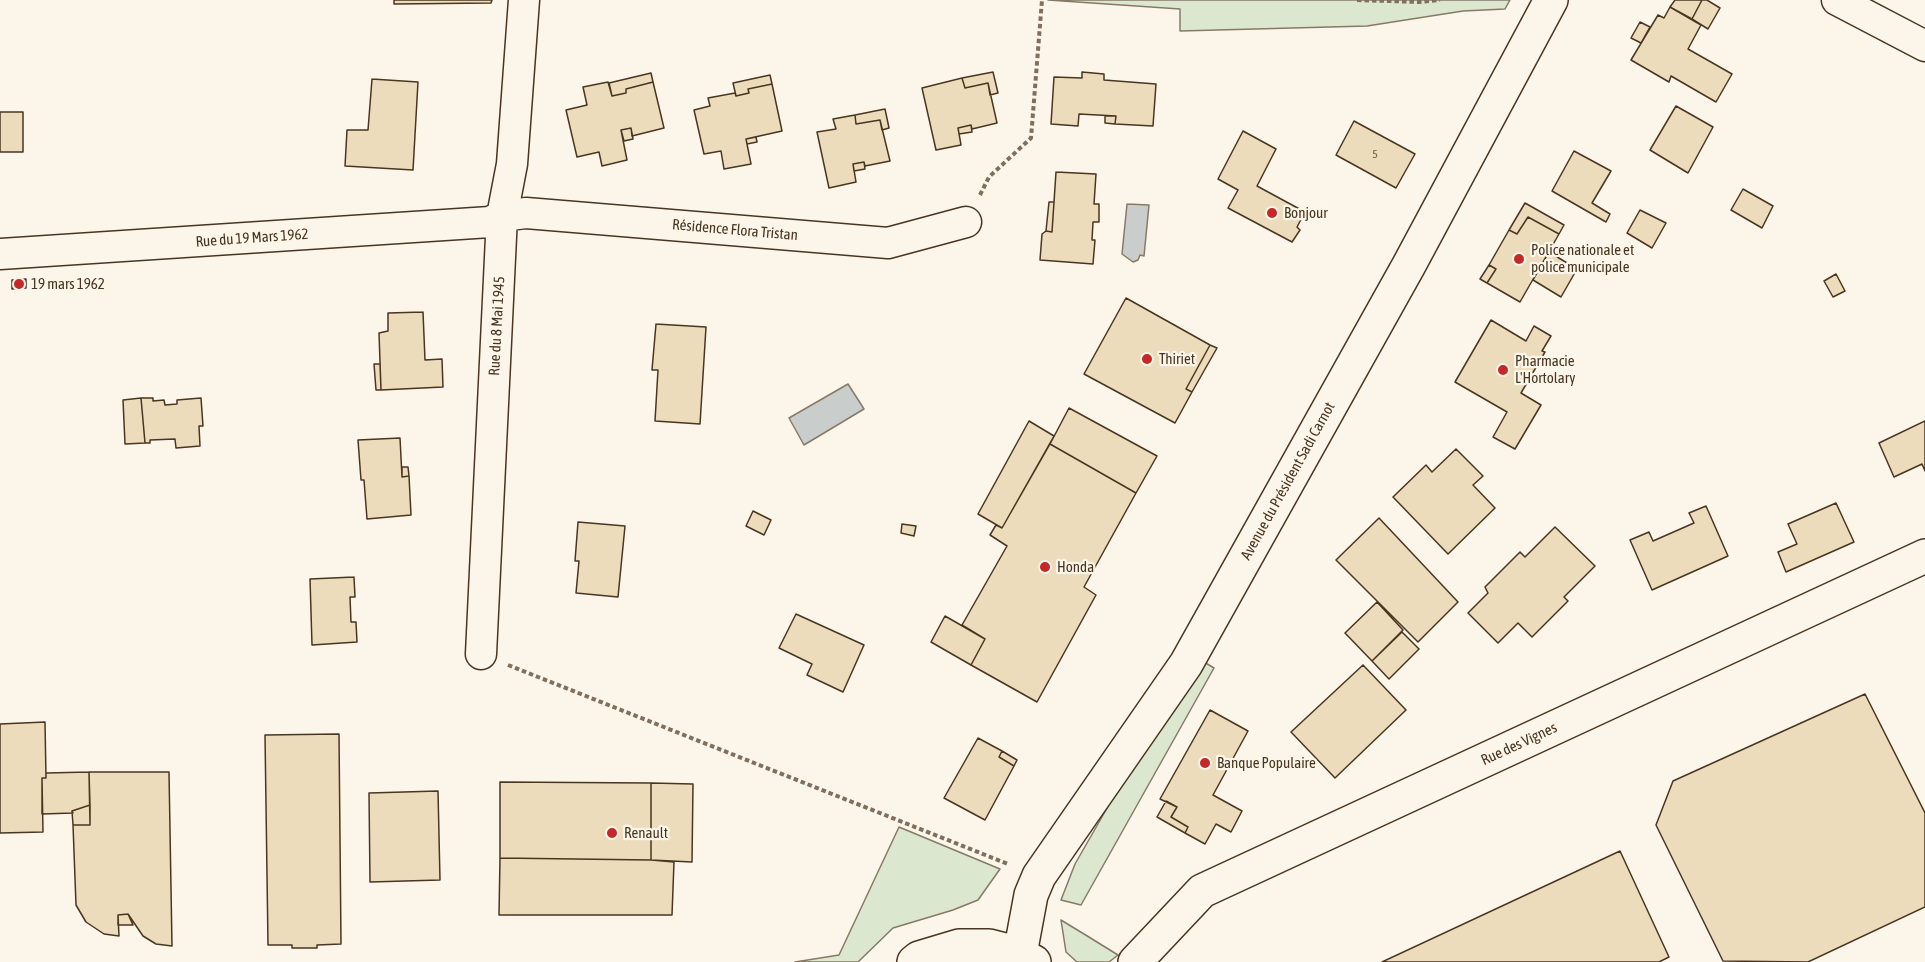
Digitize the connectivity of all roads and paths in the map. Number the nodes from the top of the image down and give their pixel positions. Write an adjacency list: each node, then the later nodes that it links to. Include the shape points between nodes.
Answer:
1 (524, 0): 8 (street, Rue du 8 Mai 1945, via 512,164)
2 (1042, 0): 9 (path, via 1031,138 989,177)
3 (1356, 0): 4 (path)
4 (1440, 0)
5 (1551, 0): 14 (main road, Avenue du Président Sadi Carnot, via 1409,265 1186,664 1039,876 1031,895)
6 (1837, 0): 7 (street)
7 (1925, 46)
8 (502, 216): 9 (street, Résidence Flora Tristan, via 544,214 888,243); 10 (street, Rue du 19 Mars 1962, via 490,222); 12 (street, Rue du 8 Mai 1945)
9 (966, 222)
10 (0, 254)
11 (1925, 556): 16 (main road, Rue des Vignes, via 1202,891)
12 (481, 654): 13 (path)
13 (1014, 867)
14 (1027, 958): 15 (main road, via 989,946 959,946)
15 (914, 962)
16 (1135, 962)

